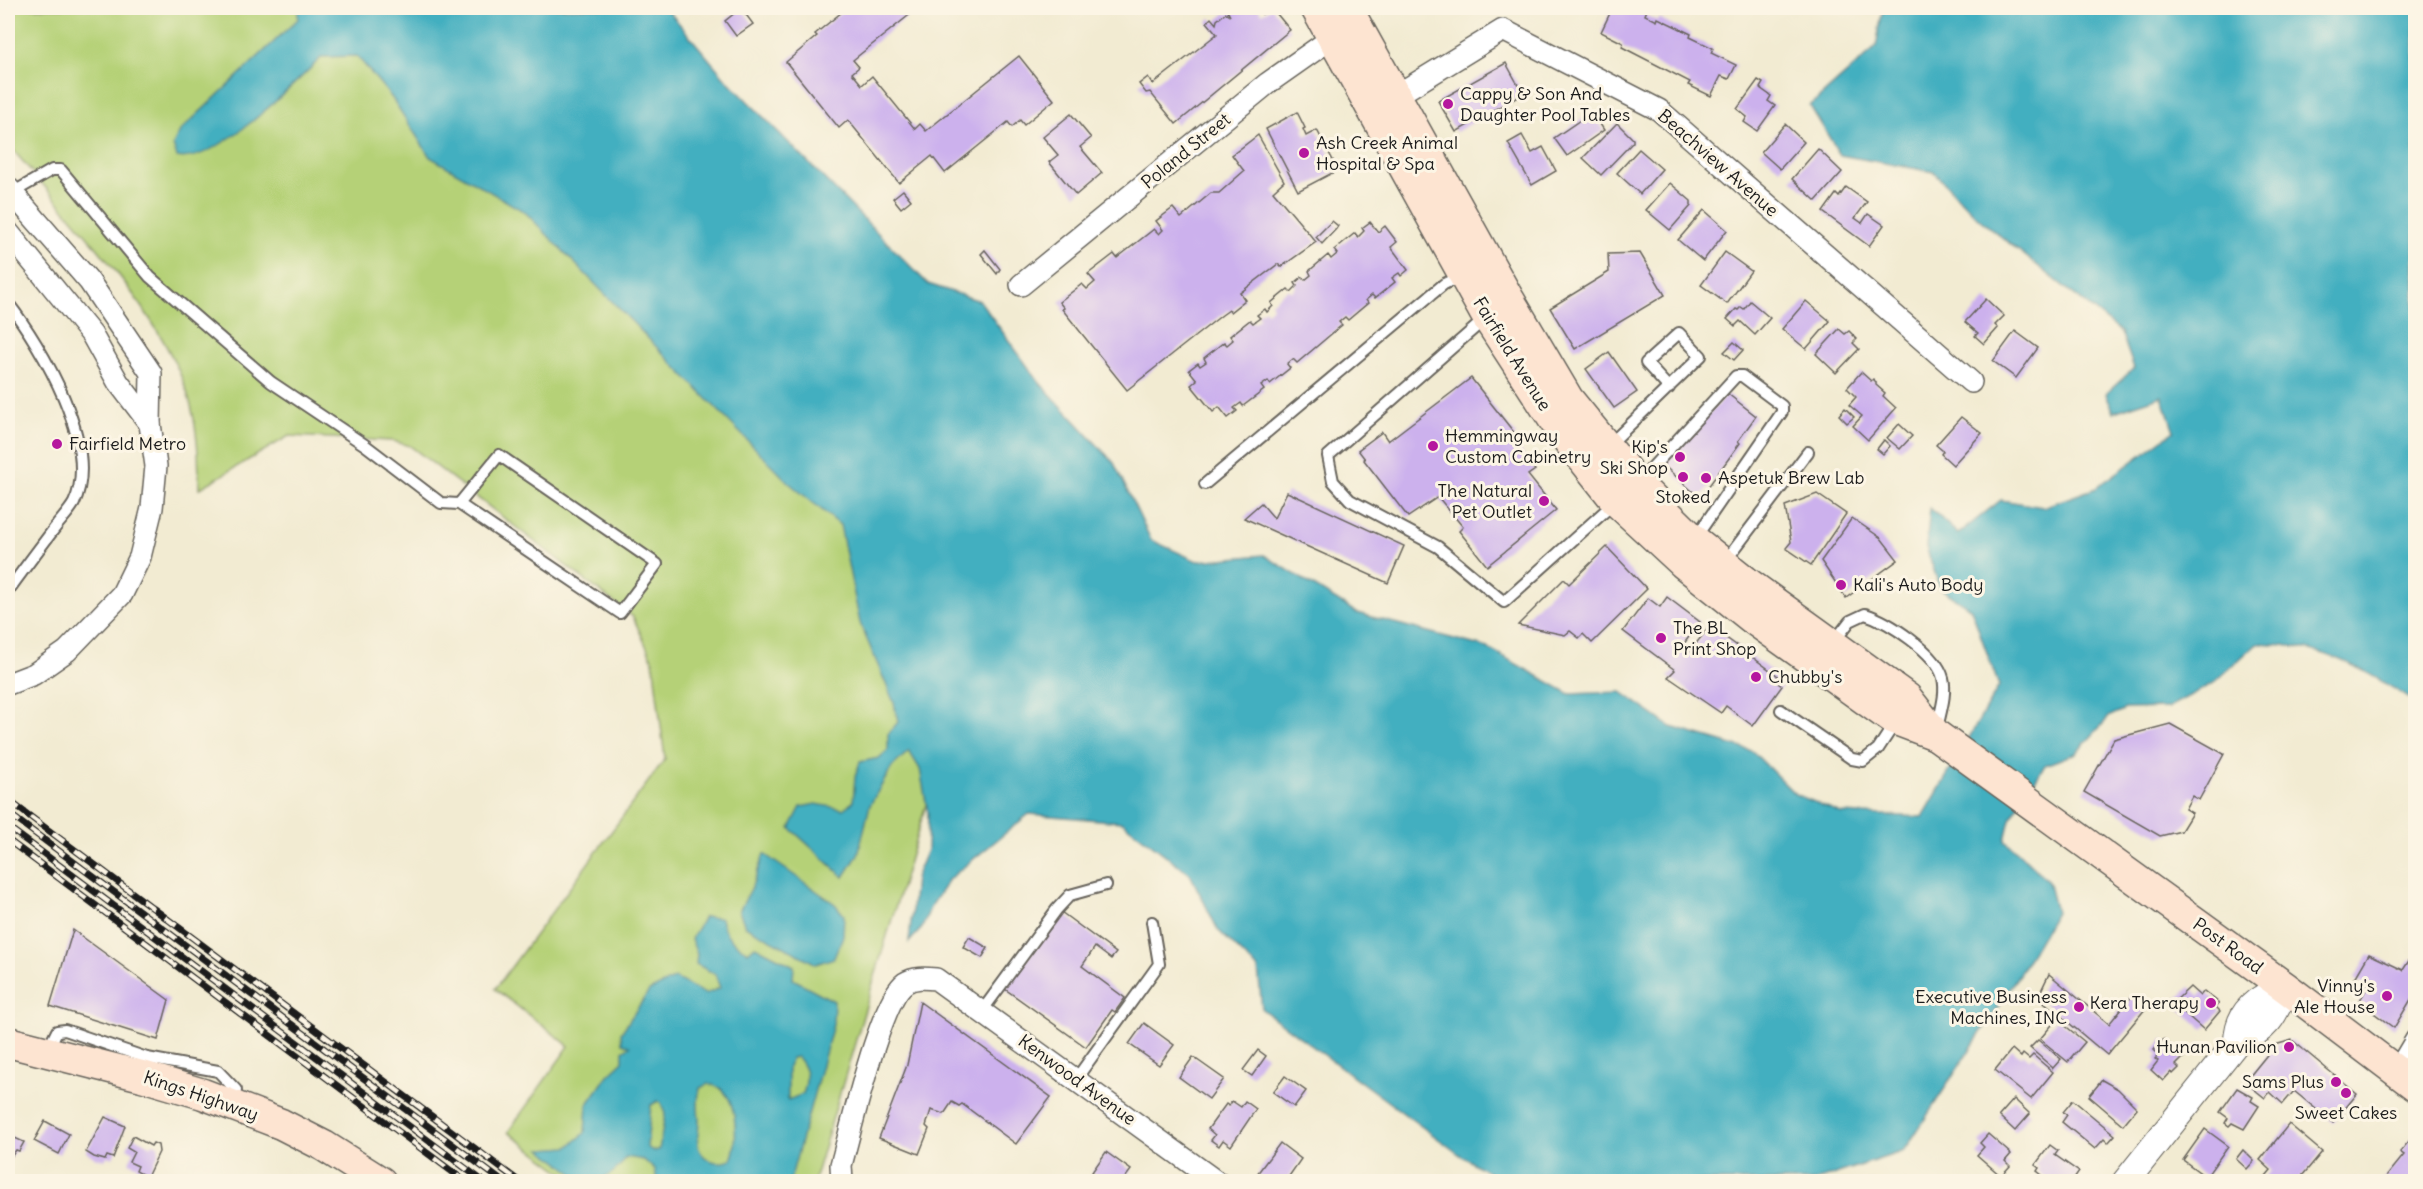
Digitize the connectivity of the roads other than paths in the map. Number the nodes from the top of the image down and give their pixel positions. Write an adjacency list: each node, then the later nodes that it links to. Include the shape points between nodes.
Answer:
1 (1316, 8): 2 (main road, Fairfield Avenue)
2 (1345, 23): 3 (main road, Fairfield Avenue); 7 (street, Poland Street)
3 (1384, 103): 6 (main road, Fairfield Avenue); 10 (street, Beachview Avenue, via 1503,30 1659,110)
4 (10, 190): 12 (street, via 89,281 151,373); 17 (lane, via 52,170 62,170 150,278 271,382 441,503)
5 (8, 232): 12 (street, via 92,335 118,382)
6 (1475, 267): 9 (main road, Fairfield Avenue); 15 (lane, via 1444,284)
7 (1021, 285)
8 (8, 303): 20 (lane, via 44,358 72,417 79,471 74,503)
9 (1499, 309): 13 (main road, Fairfield Avenue); 16 (main road, Fairfield Avenue, via 1563,434); 16 (lane, via 1328,456 1333,482 1350,500 1438,547 1504,602)
10 (1971, 382)
11 (1669, 388): 11 (lane, via 1701,356 1679,333 1646,363); 13 (lane)
12 (150, 424): 22 (street, via 156,466 152,508 140,557 122,594 67,651 34,674)
13 (1607, 447): 16 (main road, Fairfield Avenue)
14 (1808, 453): 19 (lane)
15 (1205, 484)
16 (1627, 493): 18 (main road, Fairfield Avenue); 18 (lane, via 1736,376 1742,376 1782,406 1782,412); 24 (main road, Fairfield Avenue, via 1683,564 1753,619)
17 (459, 504): 17 (lane, via 499,454 657,564 620,613)
18 (1694, 540): 19 (main road, Fairfield Avenue)
19 (1723, 563): 21 (main road, Fairfield Avenue)
20 (8, 591)
21 (1832, 645): 25 (main road, Fairfield Avenue, via 1907,698); 25 (lane, via 1850,621 1865,614 1884,621 1933,658 1943,677)
22 (8, 684)
23 (1781, 710): 24 (lane, via 1852,759 1863,761 1878,749)
24 (1897, 720): 25 (main road, Fairfield Avenue)
25 (1943, 740): 26 (main road, Fairfield Avenue)
26 (2039, 810): 29 (main road, Post Road)
27 (1106, 885): 30 (lane, via 1070,895)
28 (1152, 922): 34 (lane, via 1159,964)
29 (2285, 987): 35 (main road, Post Road); 40 (street, via 2276,1013 2255,1035 2237,1042)
30 (982, 1011): 34 (street, Kenwood Avenue); 39 (street, Kenwood Avenue, via 936,979 922,978 903,984 879,1028 841,1165)
31 (2415, 1040): 35 (street)
32 (8, 1042): 33 (main road, Kings Highway)
33 (47, 1051): 36 (main road, Kings Highway, via 203,1094); 36 (lane, via 57,1031 65,1030 147,1058 218,1071 236,1090)
34 (1076, 1079): 37 (street, Kenwood Avenue)
35 (2406, 1079)
36 (234, 1107): 38 (main road, Kings Highway, via 306,1136)
37 (1217, 1181)
38 (381, 1182)
39 (842, 1182)
40 (2125, 1182)

